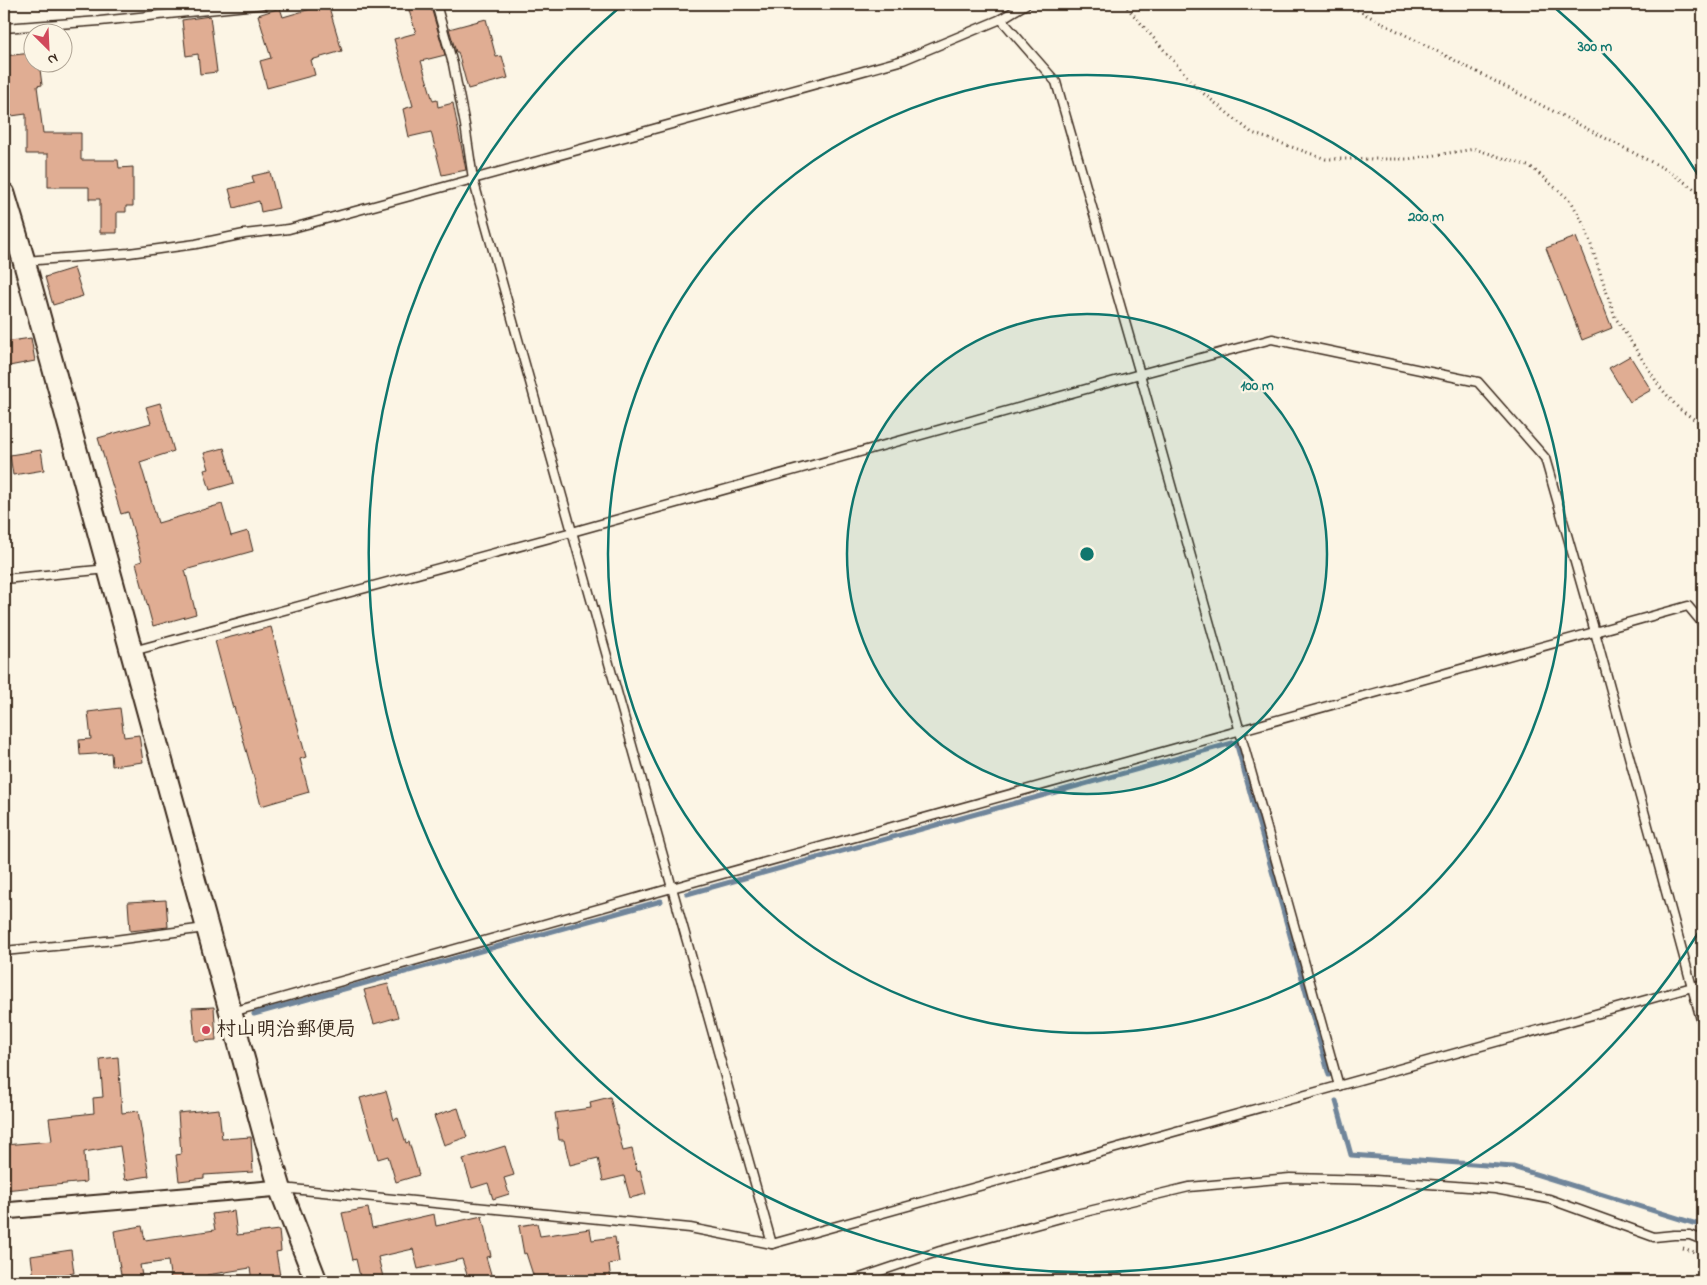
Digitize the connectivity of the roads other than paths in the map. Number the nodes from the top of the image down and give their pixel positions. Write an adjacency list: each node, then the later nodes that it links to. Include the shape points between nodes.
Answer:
1 (266, 4): 5 (lane)
2 (436, 4): 6 (lane, via 453,64)
3 (1026, 4): 4 (lane)
4 (1001, 19): 6 (lane, via 903,60); 9 (lane, via 1056,82)
5 (4, 28)
6 (473, 179): 8 (lane, via 289,229 122,254); 10 (lane)
7 (5, 200): 8 (street)
8 (24, 261): 11 (street)
9 (1140, 374): 10 (lane); 14 (lane, via 1272,339 1478,382 1545,458); 16 (lane)
10 (572, 532): 15 (lane); 17 (lane)
11 (108, 569): 12 (lane); 15 (street)
12 (4, 579)
13 (1703, 624): 14 (lane, via 1688,606)
14 (1595, 632): 16 (lane); 21 (lane)
15 (131, 652): 18 (street)
16 (1240, 731): 17 (lane); 24 (lane)
17 (672, 888): 22 (lane); 28 (lane)
18 (207, 928): 19 (lane); 22 (street)
19 (4, 950)
20 (1703, 984): 21 (lane)
21 (1692, 988): 23 (lane); 24 (lane)
22 (232, 1012): 25 (street)
23 (1703, 1027)
24 (1339, 1086): 28 (lane)
25 (280, 1188): 26 (street); 28 (lane, via 690,1228); 29 (street)
26 (4, 1210)
27 (1703, 1240): 30 (lane, via 1674,1234 1654,1237 1549,1199 1495,1189 1375,1180 1290,1178 1180,1190 1064,1217 940,1251)
28 (772, 1244)
29 (316, 1281)
30 (852, 1281)

